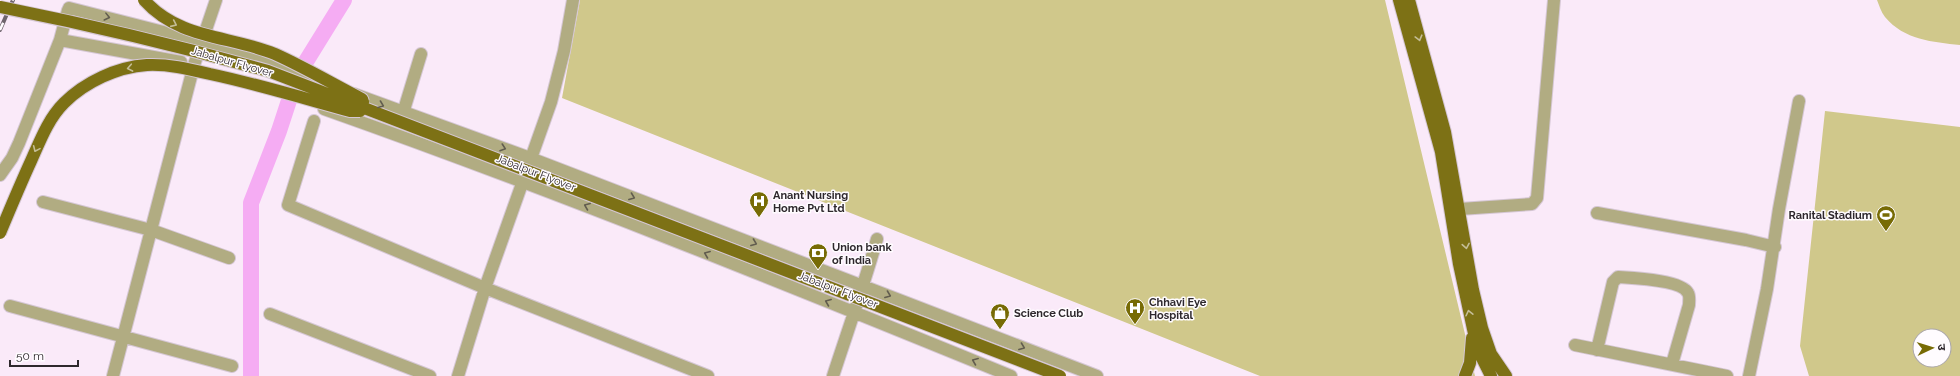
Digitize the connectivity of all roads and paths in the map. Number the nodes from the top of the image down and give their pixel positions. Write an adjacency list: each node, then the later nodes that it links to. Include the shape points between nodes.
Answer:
1 (144, 0): 14 (main road, one-way to 14, bridge, via 170,22 190,31 274,54 362,99)
2 (216, 0): 10 (street)
3 (573, 0): 17 (street, via 551,102)
4 (1399, 0): 33 (main road, one-way to 4, via 1440,152)
5 (1554, 0): 21 (street, via 1538,198 1532,204)
6 (1413, 2): 21 (main road, one-way to 21, via 1445,132)
7 (69, 4): 9 (street); 10 (street, one-way to 10)
8 (0, 7): 14 (main road, Jabalpur Flyover, bridge, via 212,55 268,71)
9 (60, 40): 12 (street); 18 (street, via 19,143)
10 (201, 42): 12 (street); 15 (street, one-way to 15, via 293,71)
11 (421, 54): 15 (street)
12 (194, 65): 19 (street, via 285,95); 23 (street)
13 (1799, 101): 26 (street, via 1779,209)
14 (371, 111): 24 (main road, one-way to 24, bridge, via 350,111 237,79 164,65 146,65 103,76 82,88 63,104 44,130); 45 (main road, Jabalpur Flyover, bridge)
15 (403, 113): 17 (street, one-way to 17)
16 (314, 121): 29 (street, via 288,206)
17 (530, 158): 19 (street); 28 (street, one-way to 28)
18 (0, 175)
19 (522, 181): 29 (street); 31 (street, one-way to 19)
20 (43, 202): 23 (street)
21 (1460, 209): 49 (main road, one-way to 49, via 1482,328 1491,354)
22 (1598, 213): 26 (street)
23 (151, 230): 27 (street); 34 (street)
24 (0, 233)
25 (877, 239): 28 (street)
26 (1775, 247): 51 (street)
27 (229, 258)
28 (864, 286): 31 (street); 46 (street, one-way to 46)
29 (485, 288): 41 (street); 42 (street)
30 (10, 306): 34 (street)
31 (854, 312): 43 (street); 44 (street, one-way to 31)
32 (270, 314): 40 (street)
33 (1473, 329): 47 (main road, via 1470,363); 48 (main road, via 1478,350)
34 (123, 337): 38 (street); 39 (street)
35 (1575, 345): 36 (street)
36 (1597, 350): 37 (street); 37 (street, via 1613,282 1618,277 1674,284 1688,292 1689,305)
37 (1672, 364): 50 (street)
38 (232, 366)
39 (113, 376)
40 (430, 376)
41 (458, 376)
42 (708, 376)
43 (833, 376)
44 (1011, 376)
45 (1060, 376)
46 (1097, 376)
47 (1465, 376)
48 (1491, 376)
49 (1506, 376)
50 (1727, 376)
51 (1749, 376)

